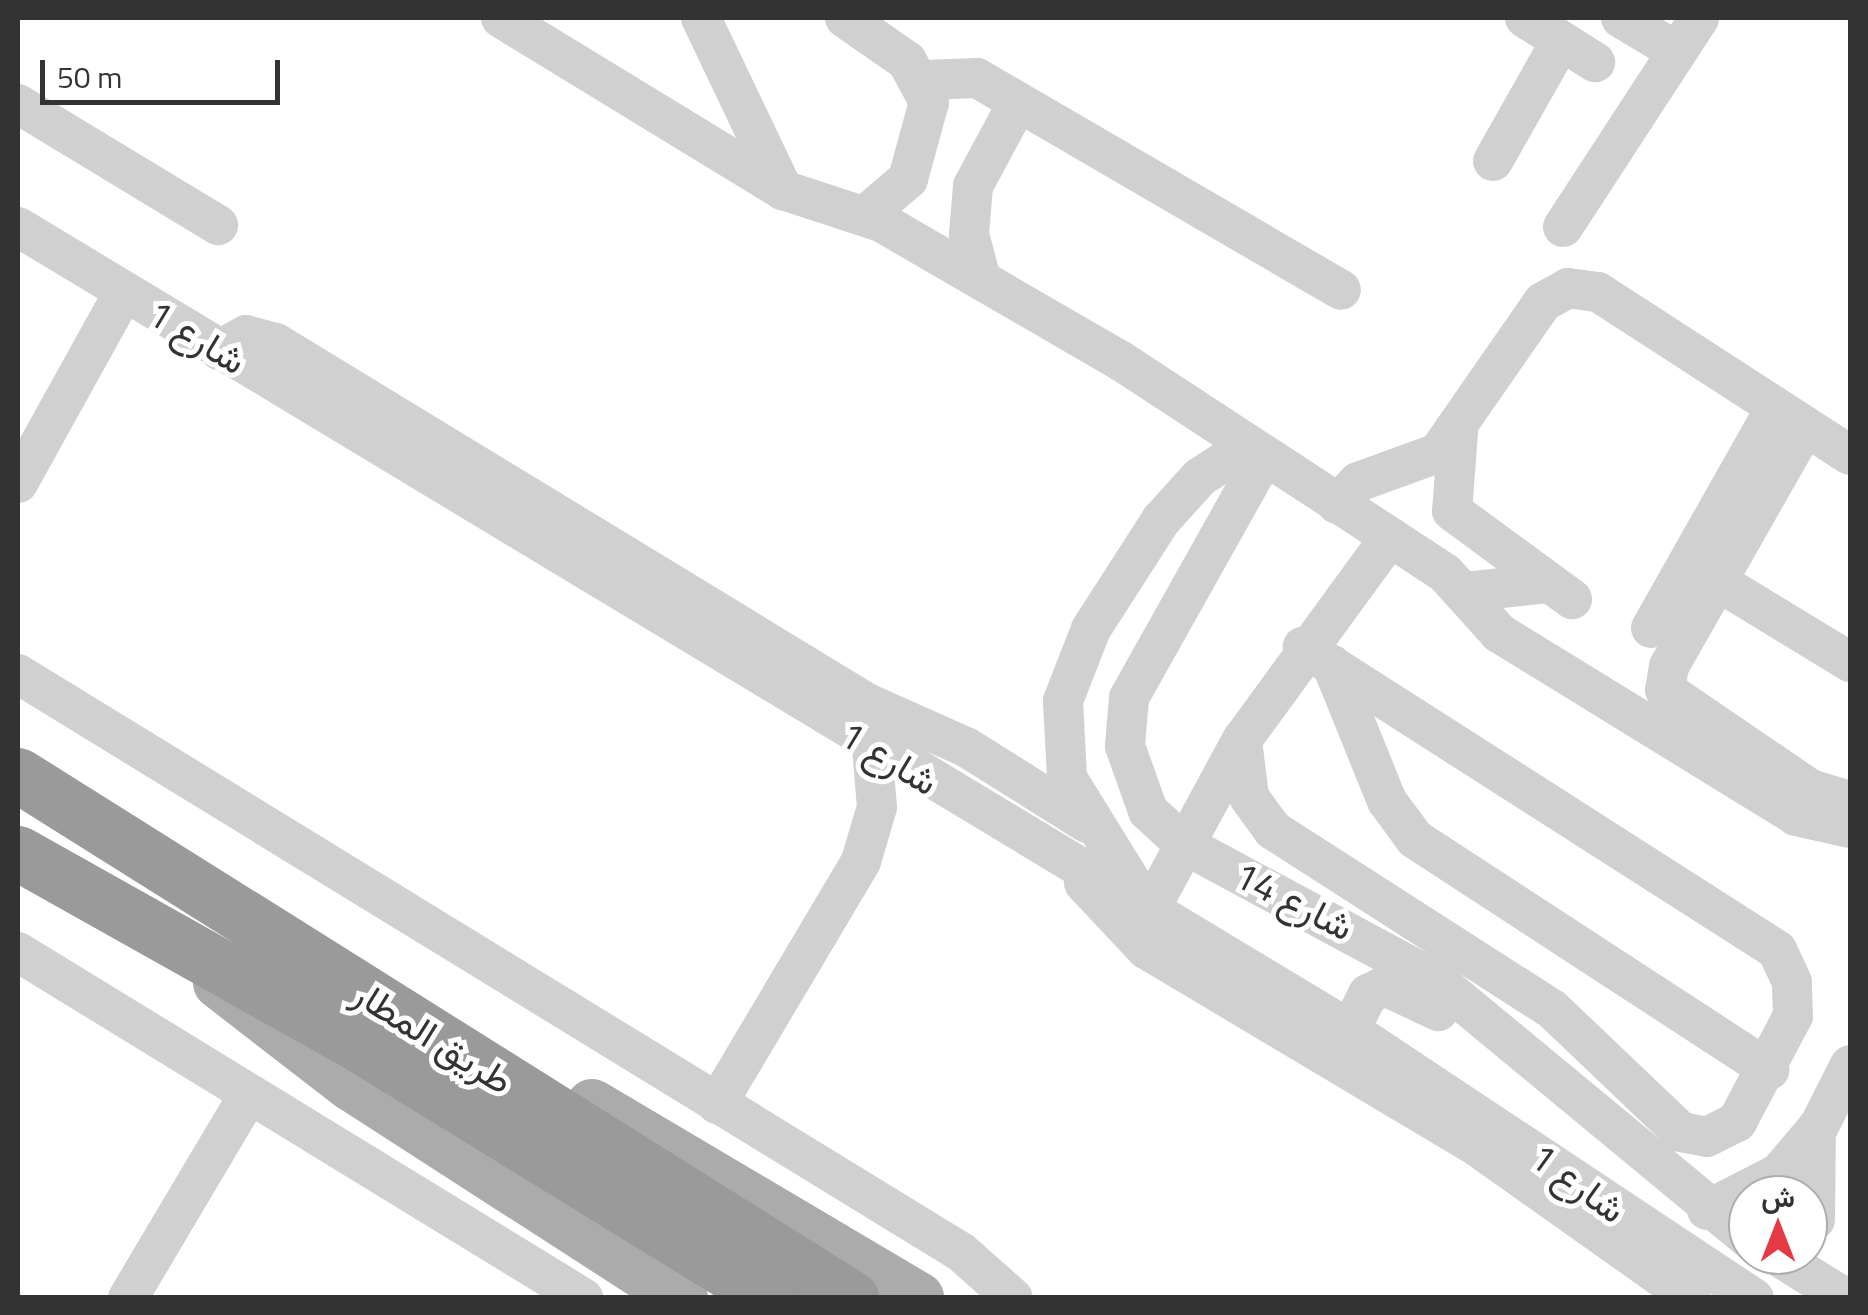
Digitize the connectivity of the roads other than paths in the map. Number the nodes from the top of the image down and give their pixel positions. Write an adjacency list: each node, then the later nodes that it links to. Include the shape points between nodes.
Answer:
1 (502, 18): 13 (street)
2 (700, 18): 13 (street)
3 (845, 18): 9 (street)
4 (1525, 18): 8 (street)
5 (1622, 18): 7 (street)
6 (1699, 18): 7 (street)
7 (1676, 52): 8 (street)
8 (1606, 69): 12 (street); 17 (street)
9 (923, 80): 10 (street, via 964,73); 14 (street, via 920,155 890,200)
10 (1018, 102): 18 (street, via 973,186 969,234); 19 (street)
11 (18, 104): 15 (street)
12 (1493, 161)
13 (783, 190): 14 (street)
14 (866, 216): 18 (street)
15 (218, 224)
16 (18, 227): 20 (street, شارع 1)
17 (1563, 227)
18 (981, 280): 23 (street)
19 (1341, 290)
20 (124, 292): 25 (street); 30 (street, شارع 1)
21 (1790, 418): 22 (street, via 1598,292 1568,288 1542,302); 24 (street); 27 (street); 29 (street)
22 (1458, 432): 26 (street, via 1424,461 1358,482); 28 (street, via 1452,511 1560,591)
23 (1256, 451): 26 (street); 38 (street, via 1180,497 1074,663 1061,740); 40 (street, شارع 14, via 1128,698 1125,746 1137,791)
24 (1850, 455)
25 (18, 483)
26 (1364, 520): 28 (street); 31 (street, via 1319,599)
27 (1718, 581): 32 (street); 37 (street, via 1666,674 1669,697 1810,790)
28 (1464, 592): 39 (street, via 1488,626 1796,816)
29 (1651, 628)
30 (721, 635): 35 (street, شارع 1); 38 (street)
31 (1317, 646): 34 (street); 50 (street, via 1387,801 1415,839); 50 (street, via 1764,937 1787,965 1795,999)
32 (1850, 662)
33 (18, 674): 52 (street)
34 (1242, 740): 40 (street); 50 (street, via 1249,797 1273,830 1538,999 1681,1132 1728,1130)
35 (872, 748): 42 (street, شارع 1); 52 (street, via 877,807 861,861)
36 (18, 775): 44 (highway, طريق المطار)
37 (1850, 801)
38 (1087, 823): 43 (street)
39 (1850, 828)
40 (1185, 845): 43 (street); 48 (street, شارع 14, via 1385,948)
41 (18, 853): 46 (highway, طريق المطار)
42 (1069, 864): 43 (street, شارع 1); 68 (street, via 1146,949 1472,1143)
43 (1150, 911): 47 (street, شارع 1)
44 (272, 939): 65 (highway, طريق المطار); 66 (main road, via 587,1102)
45 (18, 952): 51 (street)
46 (192, 957): 63 (main road, via 351,1086); 64 (highway, طريق المطار, via 360,1045)
47 (1350, 1030): 48 (street, via 1368,994 1394,986 1497,1052); 69 (street, شارع 1)
48 (1532, 1052): 56 (street, شارع 14)
49 (1850, 1065): 53 (street)
50 (1769, 1070)
51 (248, 1096): 61 (street); 62 (street)
52 (717, 1104): 67 (street, via 961,1252)
53 (1829, 1130): 54 (street); 56 (street, via 1768,1183)
54 (1816, 1175)
55 (1850, 1194): 57 (street)
56 (1707, 1210): 58 (street, شارع 14)
57 (1828, 1215)
58 (1728, 1224)
59 (1781, 1275): 70 (street)
60 (1824, 1275): 71 (street)
61 (128, 1298)
62 (583, 1298)
63 (682, 1298)
64 (771, 1298)
65 (851, 1298)
66 (918, 1298)
67 (1013, 1298)
68 (1690, 1298)
69 (1754, 1298)
70 (1770, 1298)
71 (1846, 1298)

